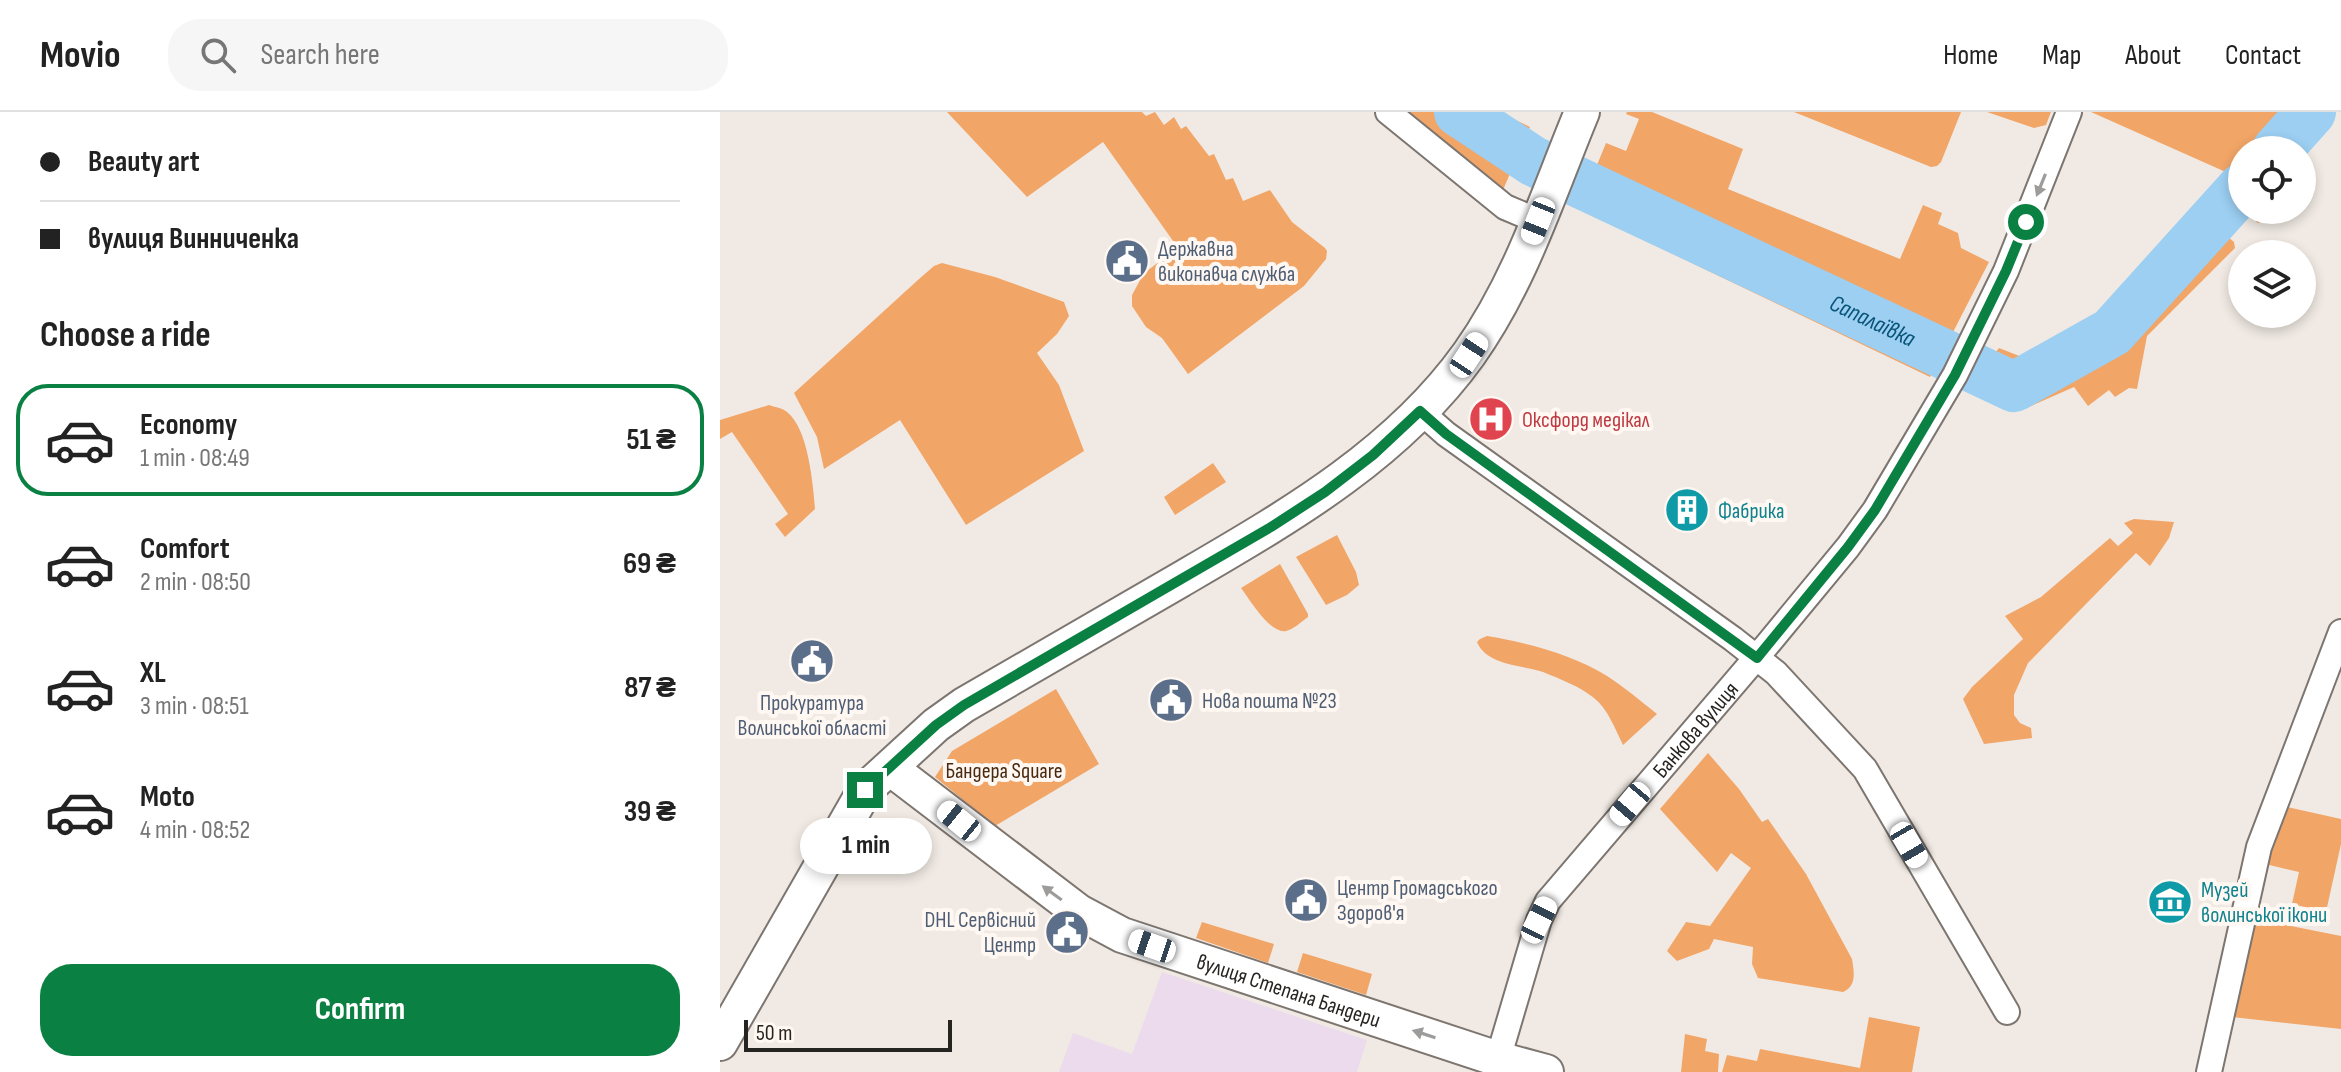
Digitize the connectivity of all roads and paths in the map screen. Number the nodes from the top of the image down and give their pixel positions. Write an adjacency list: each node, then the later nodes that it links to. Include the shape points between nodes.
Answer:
1 (1388, 112): 4 (street, via 1505,207)
2 (2069, 112): 7 (street, Банкова вулиця, one-way to 7, via 2006,271 1960,365 1875,510)
3 (1576, 128): 4 (street)
4 (1542, 208): 5 (street, via 1495,314 1469,355)
5 (1420, 411): 7 (street); 8 (street, via 1325,492 964,705)
6 (2341, 632): 13 (street, via 2259,847)
7 (1757, 658): 9 (street, via 1865,769); 11 (street, Банкова вулиця, via 1548,901)
8 (890, 768): 10 (street, via 865,790); 11 (street, вулиця Степана Бандери, one-way to 8, via 1098,924)
9 (2007, 1012)
10 (720, 1043)
11 (1498, 1059): 12 (street, вулиця Степана Бандери)
12 (1546, 1072)
13 (2209, 1072)

